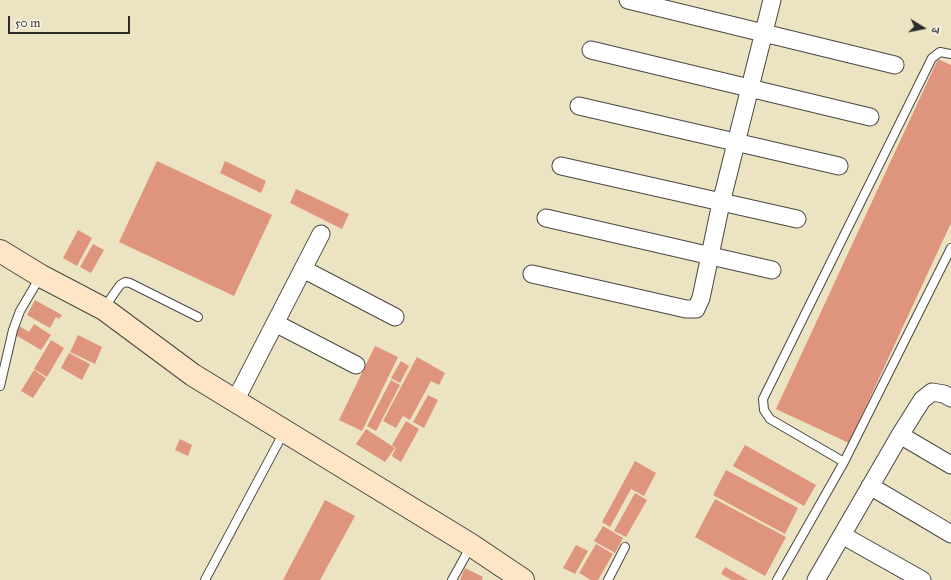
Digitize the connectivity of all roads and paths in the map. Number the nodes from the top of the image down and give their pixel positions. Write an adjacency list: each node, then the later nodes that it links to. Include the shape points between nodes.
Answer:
1 (628, 0): 3 (street)
2 (772, 0): 3 (street)
3 (764, 33): 6 (street); 7 (street)
4 (591, 50): 7 (street)
5 (951, 54): 34 (lane, via 940,52 932,58 763,399 764,410 770,419)
6 (895, 65)
7 (750, 88): 9 (street); 10 (street)
8 (579, 106): 10 (street)
9 (870, 117)
10 (736, 143): 12 (street); 13 (street)
11 (561, 166): 13 (street)
12 (839, 166)
13 (721, 202): 15 (street); 19 (street)
14 (546, 218): 19 (street)
15 (797, 220)
16 (321, 234): 20 (street)
17 (951, 248): 34 (lane)
18 (0, 251): 23 (street)
19 (710, 257): 21 (street); 22 (street, via 696,309 686,309)
20 (303, 269): 26 (street); 27 (street)
21 (772, 270)
22 (532, 274)
23 (41, 276): 24 (street); 29 (lane, via 20,311)
24 (104, 309): 25 (lane, via 120,285 125,282); 31 (street, via 193,375)
25 (198, 317)
26 (395, 317)
27 (275, 323): 28 (street); 31 (street)
28 (356, 365)
29 (0, 386)
30 (951, 398): 33 (street, via 932,392 922,400)
31 (235, 401): 32 (street)
32 (285, 431): 39 (street); 41 (lane)
33 (900, 435): 35 (street); 36 (street)
34 (844, 462): 45 (lane)
35 (951, 465)
36 (870, 486): 37 (street); 38 (street)
37 (951, 534)
38 (842, 535): 46 (street); 47 (street)
39 (471, 545): 42 (lane); 43 (street)
40 (625, 547): 44 (lane)
41 (205, 580)
42 (452, 580)
43 (523, 580)
44 (608, 580)
45 (778, 580)
46 (816, 580)
47 (922, 580)

